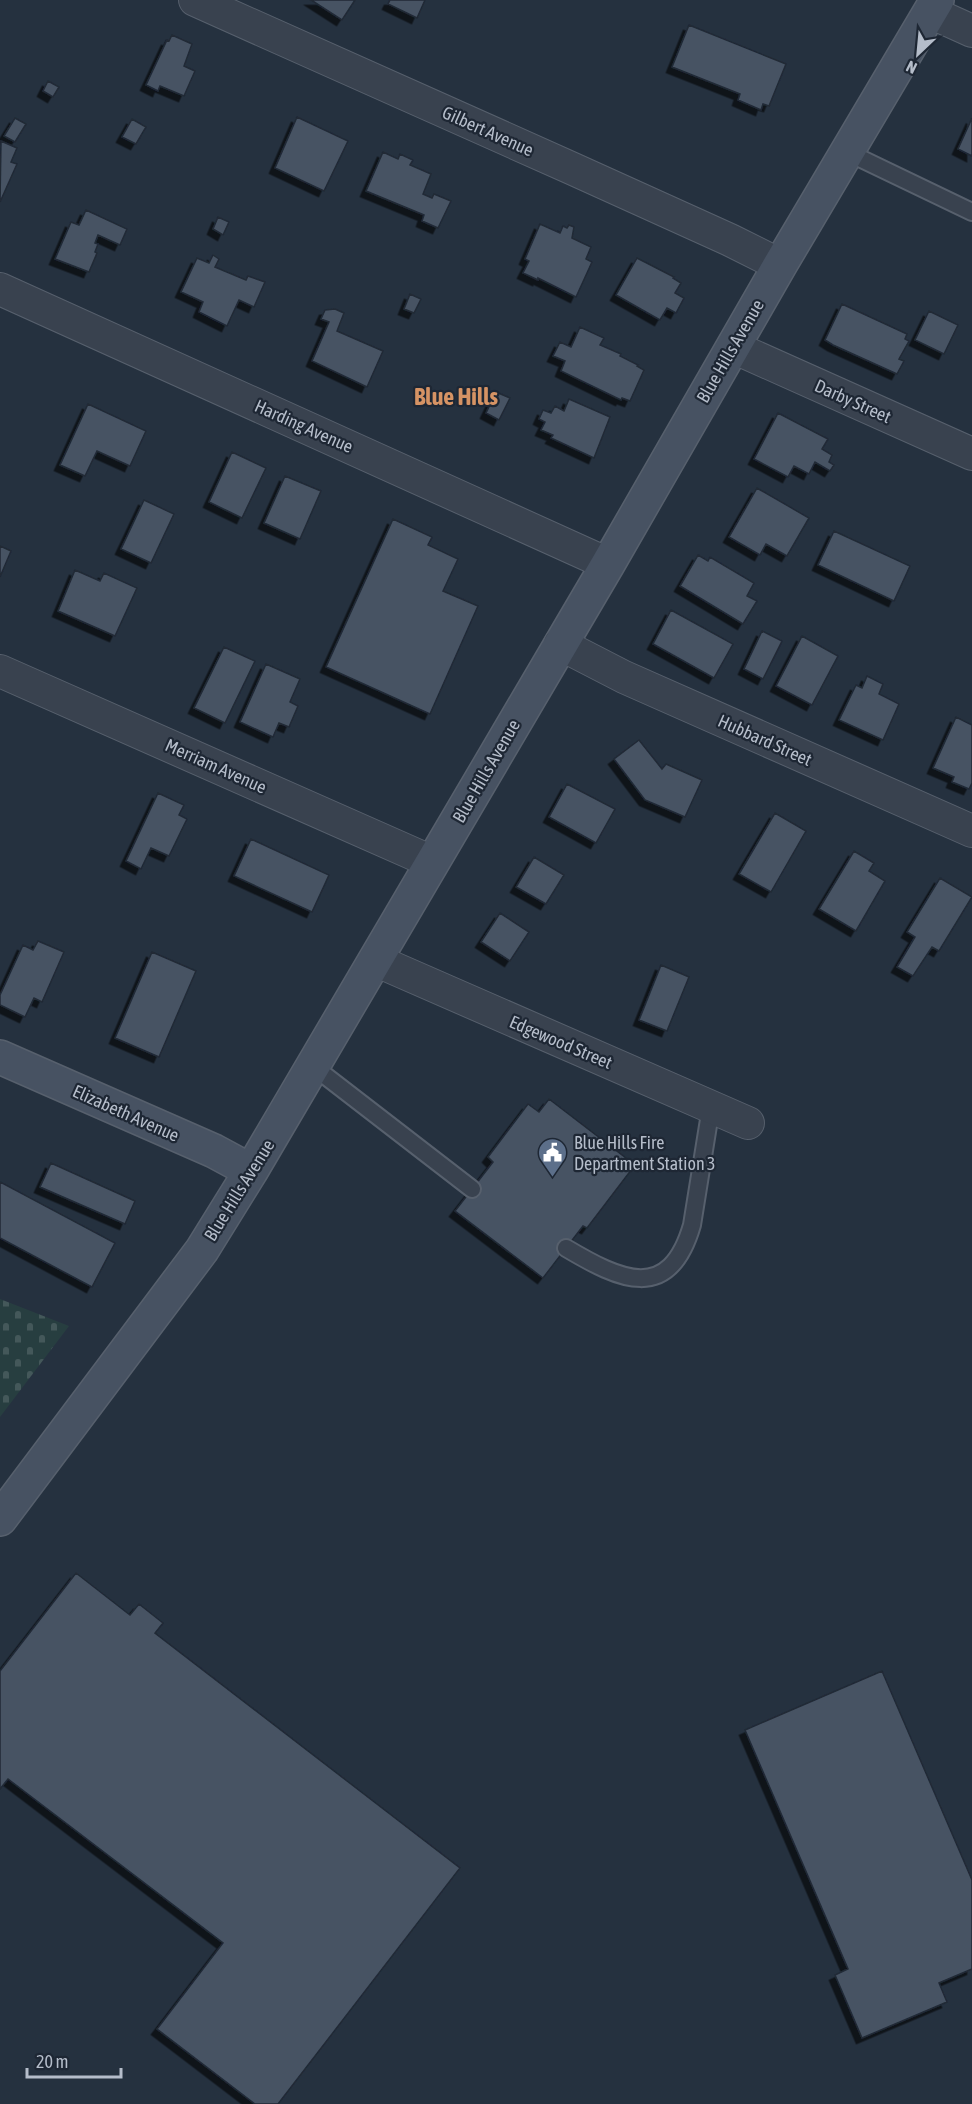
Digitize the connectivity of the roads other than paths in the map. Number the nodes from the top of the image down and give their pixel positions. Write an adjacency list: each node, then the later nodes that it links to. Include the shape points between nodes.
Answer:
1 (195, 0): 6 (street, Gilbert Avenue)
2 (933, 6): 3 (street); 4 (main road, Blue Hills Avenue)
3 (972, 31)
4 (847, 152): 5 (lane); 6 (main road, Blue Hills Avenue)
5 (972, 212)
6 (780, 265): 8 (main road, Blue Hills Avenue)
7 (0, 289): 10 (street, Harding Avenue)
8 (733, 347): 9 (street, Darby Street); 10 (main road, Blue Hills Avenue)
9 (972, 454)
10 (608, 564): 11 (main road, Blue Hills Avenue)
11 (560, 644): 13 (street, Hubbard Street, via 624,677); 14 (main road, Blue Hills Avenue)
12 (0, 671): 14 (street, Merriam Avenue)
13 (972, 831)
14 (432, 862): 15 (main road, Blue Hills Avenue)
15 (375, 960): 17 (main road, Blue Hills Avenue); 18 (street, Edgewood Street)
16 (0, 1057): 20 (main road, Elizabeth Avenue)
17 (314, 1067): 20 (main road, Blue Hills Avenue); 21 (lane)
18 (711, 1107): 19 (street, Edgewood Street); 22 (lane, via 692,1224 672,1265 650,1278 635,1278 600,1268)
19 (748, 1123)
20 (251, 1171): 23 (main road, Blue Hills Avenue, via 202,1250)
21 (472, 1189)
22 (566, 1248)
23 (0, 1519)

